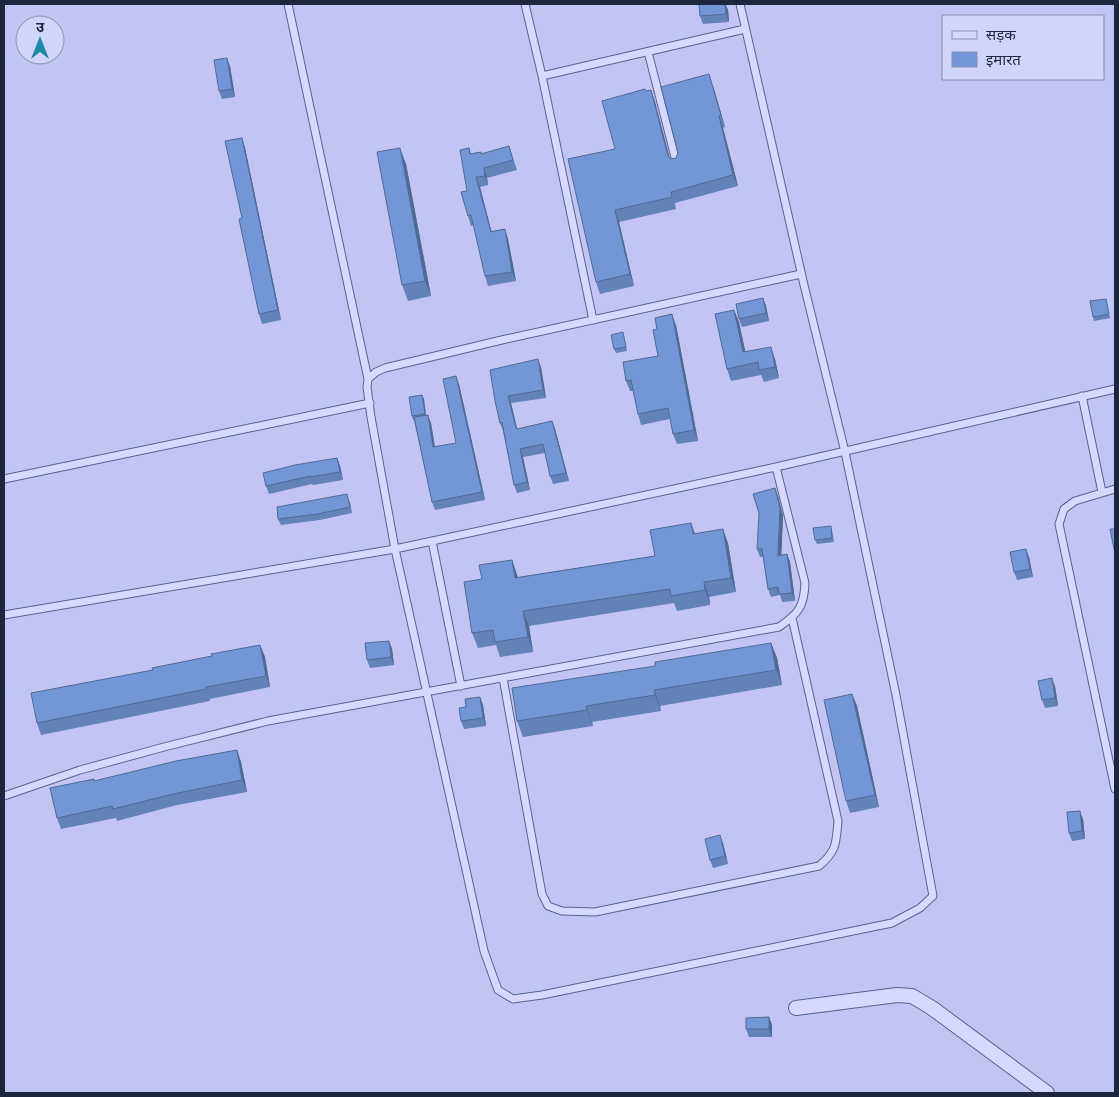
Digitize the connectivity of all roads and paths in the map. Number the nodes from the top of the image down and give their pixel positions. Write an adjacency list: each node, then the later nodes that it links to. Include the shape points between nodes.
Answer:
1 (288, 4): 10 (lane)
2 (525, 4): 6 (lane)
3 (740, 4): 4 (lane)
4 (746, 29): 5 (lane); 8 (lane)
5 (648, 52): 6 (lane); 7 (lane)
6 (542, 76): 9 (lane)
7 (677, 166)
8 (801, 274): 9 (lane); 14 (lane)
9 (593, 320): 10 (lane, via 385,368)
10 (368, 379): 13 (lane)
11 (1115, 389): 12 (lane)
12 (1082, 396): 14 (lane); 18 (lane)
13 (370, 403): 16 (lane); 20 (lane)
14 (845, 452): 15 (lane); 25 (lane, via 896,695 933,896 920,908 892,923 514,999 498,990 484,951)
15 (776, 467): 19 (lane); 22 (lane, via 805,583 804,599)
16 (4, 479)
17 (1115, 489): 18 (lane)
18 (1102, 492): 26 (lane, via 1075,501 1064,509 1058,524)
19 (432, 541): 20 (lane); 24 (lane)
20 (394, 549): 21 (lane); 25 (lane)
21 (4, 615)
22 (792, 618): 23 (lane, via 780,627); 23 (lane, via 838,821 831,856 819,866 595,912 562,911 548,906 542,894)
23 (503, 678): 24 (lane)
24 (461, 686): 25 (lane)
25 (426, 692): 27 (lane, via 268,721 80,770)
26 (1115, 789)
27 (4, 796)
28 (796, 1008): 29 (street, via 897,995 912,996)
29 (1047, 1093)

